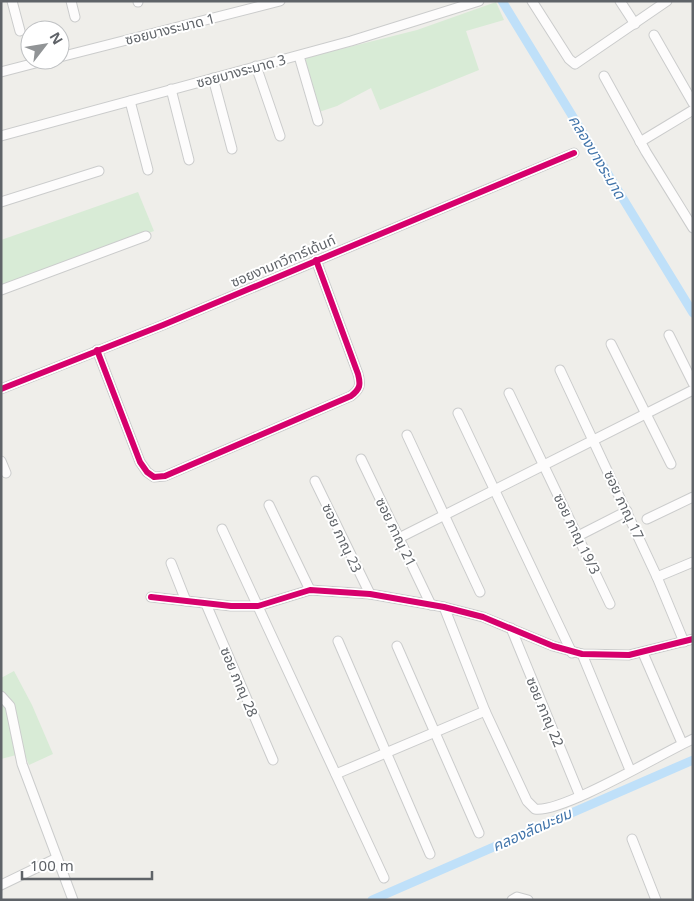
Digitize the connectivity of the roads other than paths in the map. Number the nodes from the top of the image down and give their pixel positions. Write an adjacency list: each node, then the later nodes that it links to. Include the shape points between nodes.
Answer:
1 (12, 1): 10 (street)
2 (71, 1): 8 (street)
3 (280, 1): 12 (street, ซอยบางระมาด 1)
4 (479, 1): 13 (street, ซอยบางระมาด 3)
5 (532, 1): 9 (street, via 575,64)
6 (620, 1): 9 (street)
7 (667, 1): 9 (street)
8 (75, 16)
9 (635, 24)
10 (20, 31)
11 (654, 35): 21 (street)
12 (70, 54)
13 (299, 56): 14 (street, ซอยบางระมาด 3); 23 (street)
14 (256, 66): 18 (street, ซอยบางระมาด 3); 25 (street)
15 (20, 67): 16 (street)
16 (1, 72)
17 (604, 76): 26 (street)
18 (213, 78): 19 (street, ซอยบางระมาด 3); 27 (street)
19 (172, 89): 20 (street, ซอยบางระมาด 3); 29 (street)
20 (130, 101): 24 (street, ซอยบางระมาด 3); 30 (street)
21 (693, 103)
22 (693, 110): 26 (street)
23 (318, 121)
24 (1, 136)
25 (280, 136)
26 (640, 142): 33 (street)
27 (232, 149)
28 (574, 153): 35 (street, ซอยงามทวีการ์เด้นท์)
29 (189, 160)
30 (148, 170)
31 (99, 171): 32 (street)
32 (1, 202)
33 (693, 228)
34 (146, 236): 36 (street)
35 (316, 260): 39 (street, ซอยงามทวีการ์เด้นท์); 39 (street, via 358,374 361,384 358,391 165,476 154,477 140,462)
36 (1, 290)
37 (669, 335): 41 (street)
38 (611, 344): 46 (street)
39 (97, 350): 42 (street, ซอยงามทวีการ์เด้นท์)
40 (560, 370): 48 (street, ซอย ภาณุ 17)
41 (693, 384)
42 (1, 389)
43 (693, 390): 46 (street)
44 (509, 393): 52 (street, ซอย ภาณุ 19/3)
45 (458, 413): 55 (street)
46 (645, 415): 48 (street); 51 (street)
47 (407, 436): 59 (street)
48 (593, 441): 52 (street); 58 (street, ซอย ภาณุ 17)
49 (361, 459): 63 (street, ซอย ภาณุ 21)
50 (1, 460): 53 (street)
51 (671, 464)
52 (543, 465): 55 (street); 62 (street, ซอย ภาณุ 19/3)
53 (6, 473)
54 (315, 481): 69 (street, ซอย ภาณุ 23)
55 (494, 490): 59 (street); 82 (street)
56 (693, 497): 60 (street)
57 (268, 505): 67 (street)
58 (627, 512): 62 (street); 66 (street, ซอย ภาณุ 17)
59 (445, 514): 63 (street); 68 (street)
60 (648, 519)
61 (222, 529): 75 (street)
62 (578, 536): 73 (street, ซอย ภาณุ 19/3)
63 (398, 538): 74 (street, ซอย ภาณุ 21)
64 (693, 562): 66 (street)
65 (170, 563): 71 (street)
66 (657, 577): 80 (street, ซอย ภาณุ 17)
67 (310, 590): 69 (street); 75 (street)
68 (480, 592)
69 (370, 594): 74 (street)
70 (151, 597): 71 (street)
71 (186, 602): 72 (street)
72 (206, 604): 75 (street); 91 (street, ซอย ภาณุ 28)
73 (610, 604)
74 (431, 605): 76 (street)
75 (258, 606): 93 (street)
76 (444, 607): 77 (street); 86 (street)
77 (511, 628): 82 (street); 94 (street, ซอย ภาณุ 22)
78 (693, 639): 80 (street)
79 (338, 641): 90 (street)
80 (684, 642): 83 (street)
81 (397, 646): 87 (street)
82 (572, 653): 84 (street)
83 (643, 653): 84 (street); 89 (street)
84 (582, 654): 92 (street)
85 (1, 696): 98 (street, via 10,706 22,764)
86 (485, 711): 87 (street); 94 (street, via 531,806 548,809)
87 (433, 732): 90 (street); 95 (street)
88 (693, 738): 89 (street)
89 (682, 743): 92 (street)
90 (386, 753): 93 (street); 97 (street)
91 (273, 760)
92 (630, 770): 94 (street)
93 (336, 774): 99 (street)
94 (580, 796)
95 (479, 833)
96 (632, 839): 104 (street)
97 (430, 854)
98 (57, 858): 100 (street); 101 (street)
99 (384, 878)
100 (1, 885)
101 (73, 900)
102 (512, 900): 103 (street, via 517,897)
103 (528, 900)
104 (656, 900)

